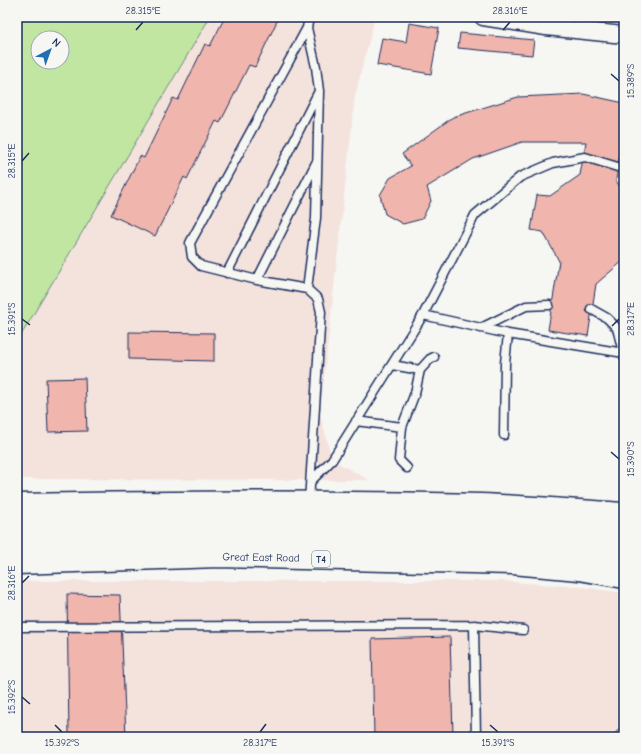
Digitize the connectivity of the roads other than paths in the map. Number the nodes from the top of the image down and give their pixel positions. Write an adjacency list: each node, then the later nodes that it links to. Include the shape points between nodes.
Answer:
1 (309, 17): 3 (lane)
2 (483, 17): 4 (street)
3 (307, 28): 5 (lane); 8 (lane, via 190,243 192,257 201,266)
4 (624, 35)
5 (319, 91): 6 (lane); 8 (lane)
6 (317, 159): 9 (lane); 10 (lane, via 316,218)
7 (624, 169): 13 (lane, via 585,157 553,163 520,177 475,216)
8 (227, 272): 9 (lane)
9 (257, 280): 10 (lane)
10 (307, 289): 24 (lane, via 318,299 321,312)
11 (549, 305): 14 (lane, via 526,306)
12 (591, 309): 16 (lane, via 607,318 617,328)
13 (423, 315): 14 (lane); 18 (lane)
14 (481, 328): 15 (lane)
15 (508, 334): 16 (lane); 22 (lane)
16 (624, 354)
17 (434, 357): 19 (lane)
18 (392, 365): 19 (lane); 20 (lane)
19 (420, 370): 21 (lane, via 415,393)
20 (356, 421): 21 (lane); 24 (lane)
21 (402, 427): 23 (lane, via 399,460)
22 (504, 435)
23 (407, 468)
24 (310, 492): 25 (main road, via 215,502); 26 (main road)
25 (17, 505)
26 (624, 514)
27 (17, 522): 28 (main road, via 237,519 472,524)
28 (624, 536)
29 (17, 543): 30 (main road, Great East Road / T4, via 235,538 479,544)
30 (624, 556)
31 (17, 563): 32 (main road, Great East Road / T4, via 234,557 513,563 579,569)
32 (624, 577)
33 (474, 625): 34 (lane); 35 (lane); 36 (lane)
34 (17, 627)
35 (523, 630)
36 (476, 737)

